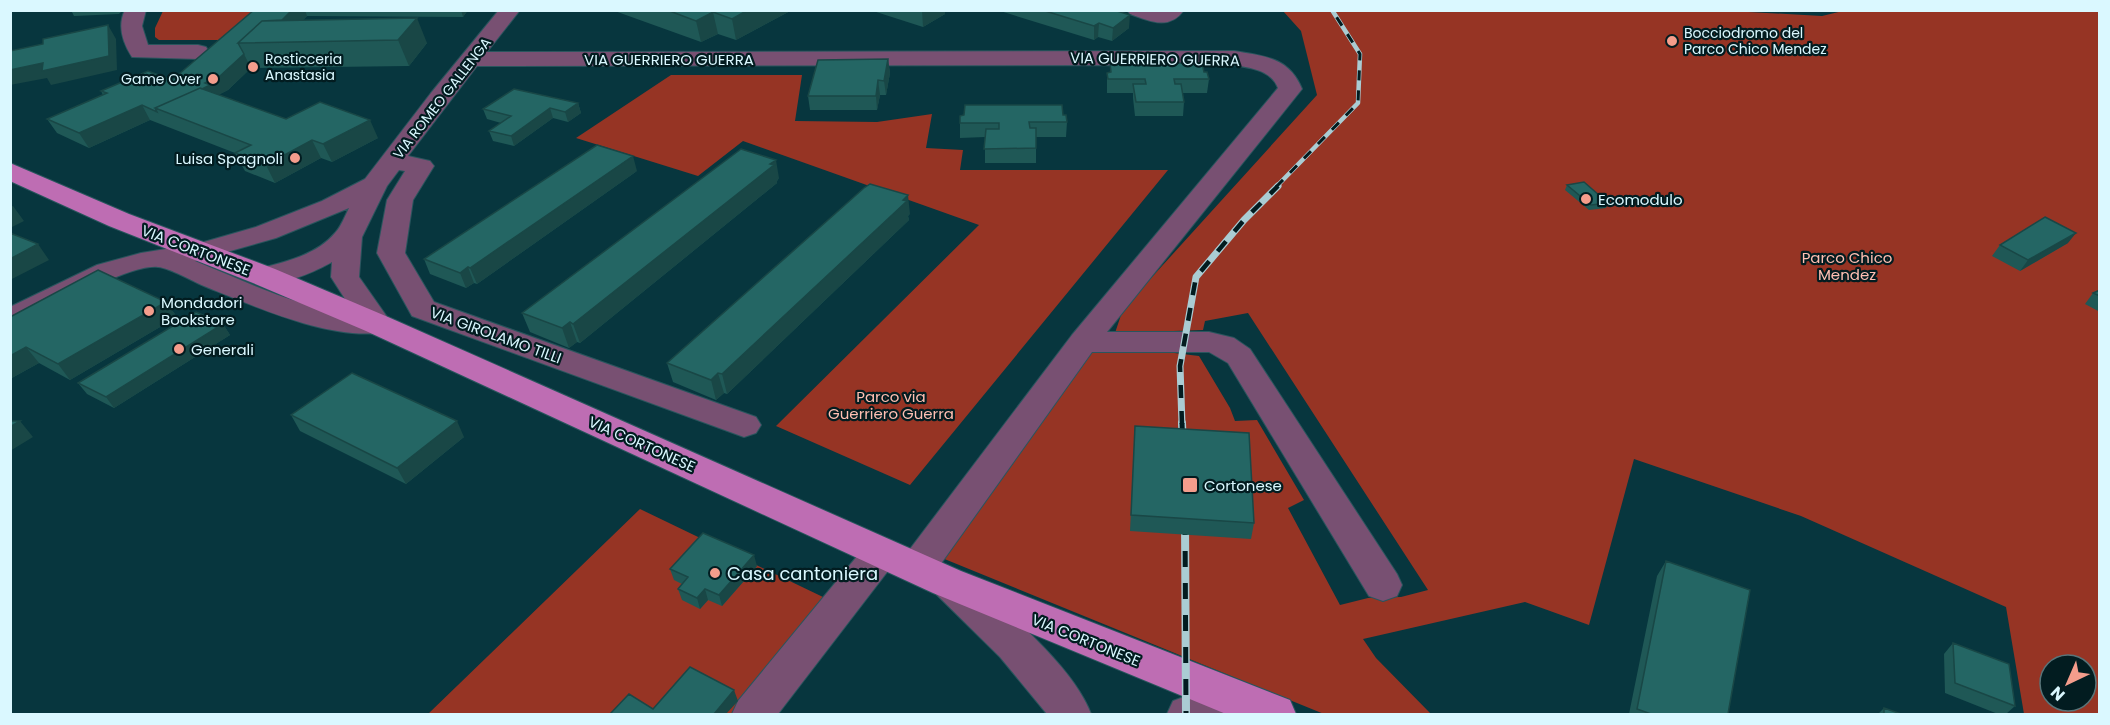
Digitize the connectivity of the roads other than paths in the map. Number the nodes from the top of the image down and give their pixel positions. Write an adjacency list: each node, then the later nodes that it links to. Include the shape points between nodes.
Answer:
1 (136, 10): 5 (street, via 133,36 140,52)
2 (510, 10): 6 (street, VIA ROMEO GALLENGA)
3 (1137, 10): 4 (street, via 1163,18)
4 (1174, 10)
5 (198, 52)
6 (471, 59): 7 (street, VIA ROMEO GALLENGA); 19 (street, VIA GUERRIERO GUERRA, via 1234,58 1263,63 1285,76 1290,89)
7 (393, 161): 9 (street, VIA ROMEO GALLENGA); 20 (street, VIA GIROLAMO TILLI, via 421,166 400,200 391,253 423,309)
8 (10, 171): 10 (main road, VIA CORTONESE)
9 (374, 185): 11 (street, VIA ROMEO GALLENGA); 12 (street, VIA ROMEO GALLENGA)
10 (119, 220): 13 (main road, VIA CORTONESE); 15 (street, via 134,237 132,248)
11 (298, 222): 13 (street, VIA ROMEO GALLENGA, via 203,238); 14 (street, VIA ROMEO GALLENGA)
12 (348, 237): 16 (street, VIA ROMEO GALLENGA, via 332,252 312,262); 18 (street, VIA ROMEO GALLENGA, via 345,277)
13 (167, 249): 14 (main road, VIA CORTONESE); 15 (street, VIA ROMEO GALLENGA); 18 (street, via 281,305 335,321)
14 (201, 251): 16 (main road, VIA CORTONESE)
15 (101, 274): 17 (street)
16 (264, 276): 18 (main road, VIA CORTONESE)
17 (10, 320)
18 (377, 324): 21 (main road, VIA CORTONESE)
19 (1083, 342): 21 (street, VIA GUERRIERO GUERRA); 22 (street, via 1209,342 1231,349 1294,441)
20 (744, 425)
21 (915, 568): 23 (main road, VIA CORTONESE); 24 (street, VIA GUERRIERO GUERRA); 25 (street, via 1000,631)
22 (1383, 585)
23 (1256, 708): 26 (street, via 1205,708)
24 (753, 714)
25 (1070, 714)
26 (1188, 714)

